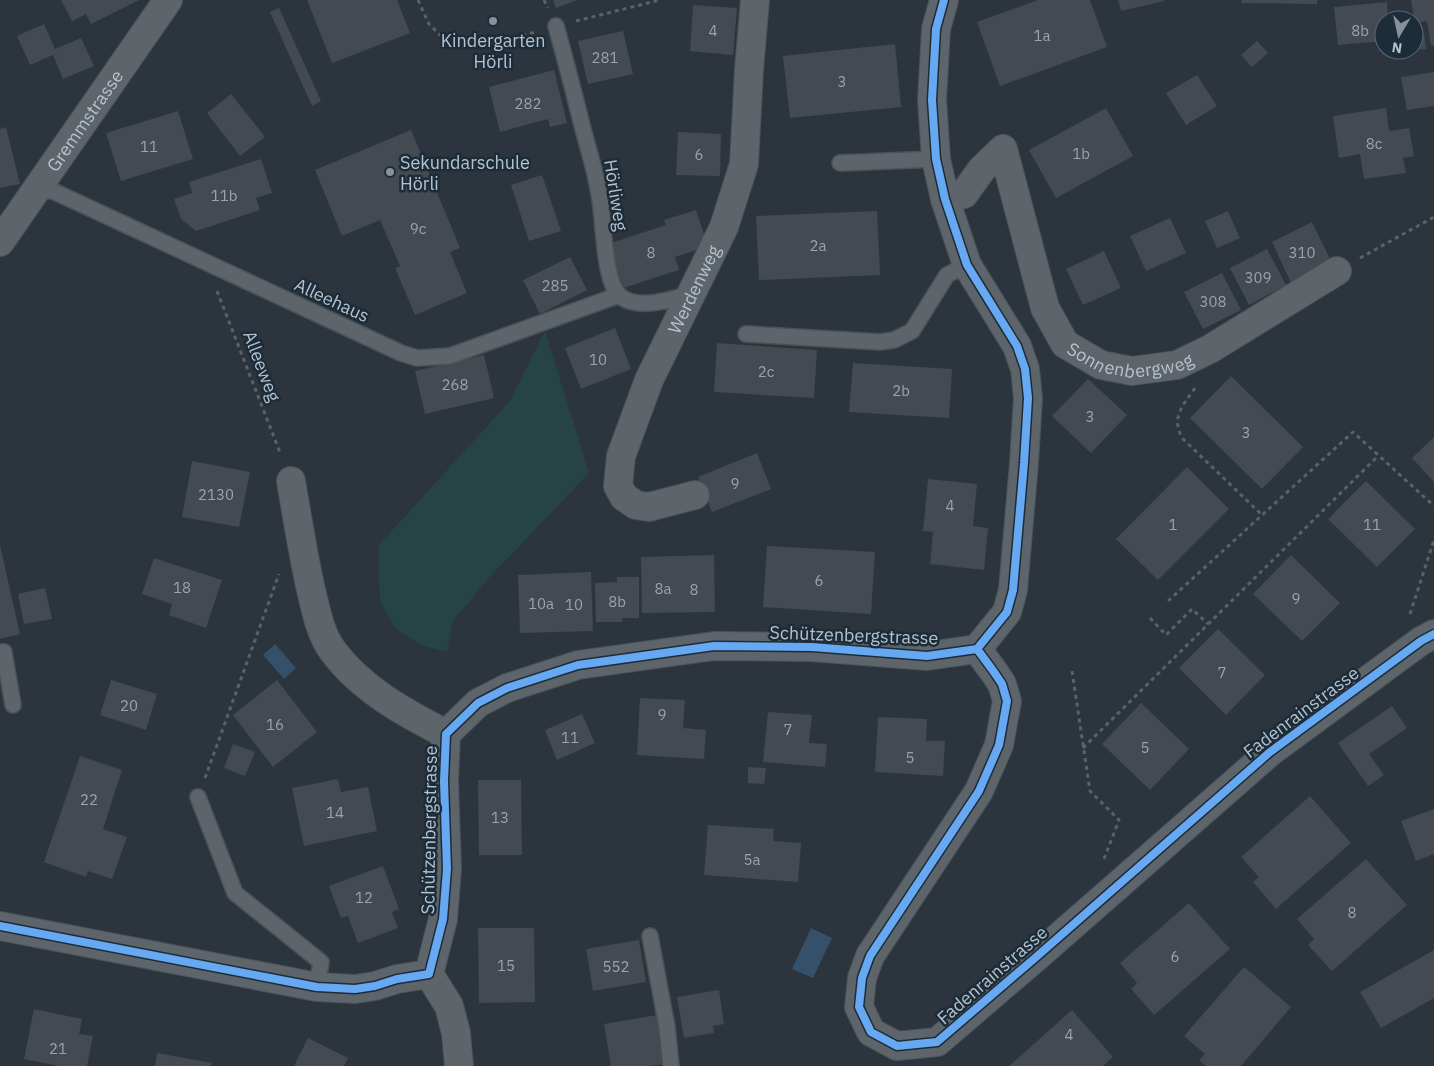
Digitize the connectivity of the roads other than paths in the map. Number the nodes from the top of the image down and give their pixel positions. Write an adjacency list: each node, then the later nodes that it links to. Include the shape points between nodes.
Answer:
1 (168, 0): 7 (street, Gremmstrasse)
2 (755, 0): 12 (street, Werdenweg, via 744,164 724,227)
3 (944, 0): 5 (street, via 936,29 932,100)
4 (556, 26): 13 (lane, Hörliweg, via 597,180 612,285)
5 (936, 159): 6 (lane); 8 (street)
6 (840, 164)
7 (37, 190): 9 (street, Gremmstrasse); 13 (lane, Alleehaus, via 52,191 417,358 450,356)
8 (946, 199): 10 (street); 11 (street, Sonnenbergweg, via 964,194 982,169 1003,149 1045,308 1065,344 1101,365 1132,372 1177,365 1210,349)
9 (0, 242)
10 (967, 265): 14 (lane, via 947,275 912,331 894,340 880,342); 18 (street, via 1017,346 1025,369 1028,398 1013,590 1007,612)
11 (1336, 271)
12 (693, 292): 13 (lane, via 661,302 629,300); 16 (street, Werdenweg, via 649,380 621,456 618,486 624,497 636,505 649,507)
13 (619, 295)
14 (746, 334)
15 (291, 481): 21 (street, via 318,621 331,649 351,672 384,698)
16 (695, 495)
17 (1434, 634): 18 (street, Fadenrainstrasse, via 1410,648 1270,752 937,1042 897,1046 872,1032 859,1007 862,978 870,956 979,791 998,745 1007,701 1002,684)
18 (977, 649): 21 (street, Schützenbergstrasse, via 926,656 812,648 714,646 578,665 507,688 478,703)
19 (0, 652): 20 (lane, via 4,652)
20 (13, 705)
21 (446, 734): 25 (street, Schützenbergstrasse, via 446,885 443,919)
22 (198, 797): 26 (lane, via 235,893 321,962)
23 (0, 926): 26 (street)
24 (650, 936): 28 (lane)
25 (429, 974): 26 (street, via 355,989); 27 (street, via 449,1006)
26 (317, 987)
27 (459, 1066)
28 (671, 1066)

